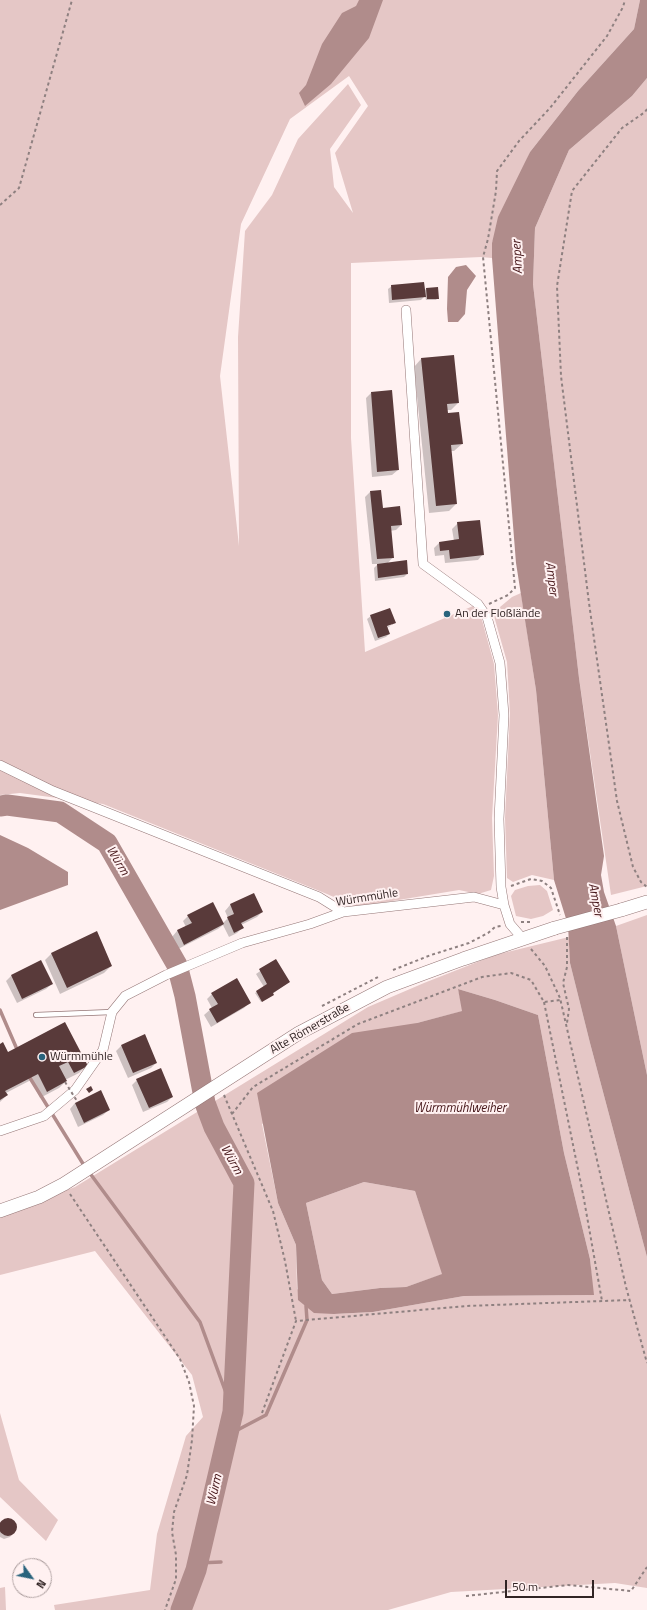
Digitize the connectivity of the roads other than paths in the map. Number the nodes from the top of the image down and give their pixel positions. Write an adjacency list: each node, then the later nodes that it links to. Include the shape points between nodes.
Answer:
1 (406, 310): 4 (street, via 423,564 478,604 487,617 500,663 503,707 499,819)
2 (0, 765): 5 (street, via 53,790 319,897)
3 (647, 902): 6 (main road, Alte Römerstraße, bridge)
4 (504, 905): 5 (street, Würmmühle, via 474,898); 6 (street, via 510,924)
5 (343, 912): 7 (street, Würmmühle, via 242,944 188,966 125,996)
6 (523, 940): 10 (main road, Alte Römerstraße, via 386,987 299,1033 78,1176 39,1197)
7 (112, 1012): 8 (lane); 9 (street, Würmmühle, via 103,1050 75,1090 44,1116)
8 (36, 1015)
9 (0, 1132)
10 (0, 1211)

